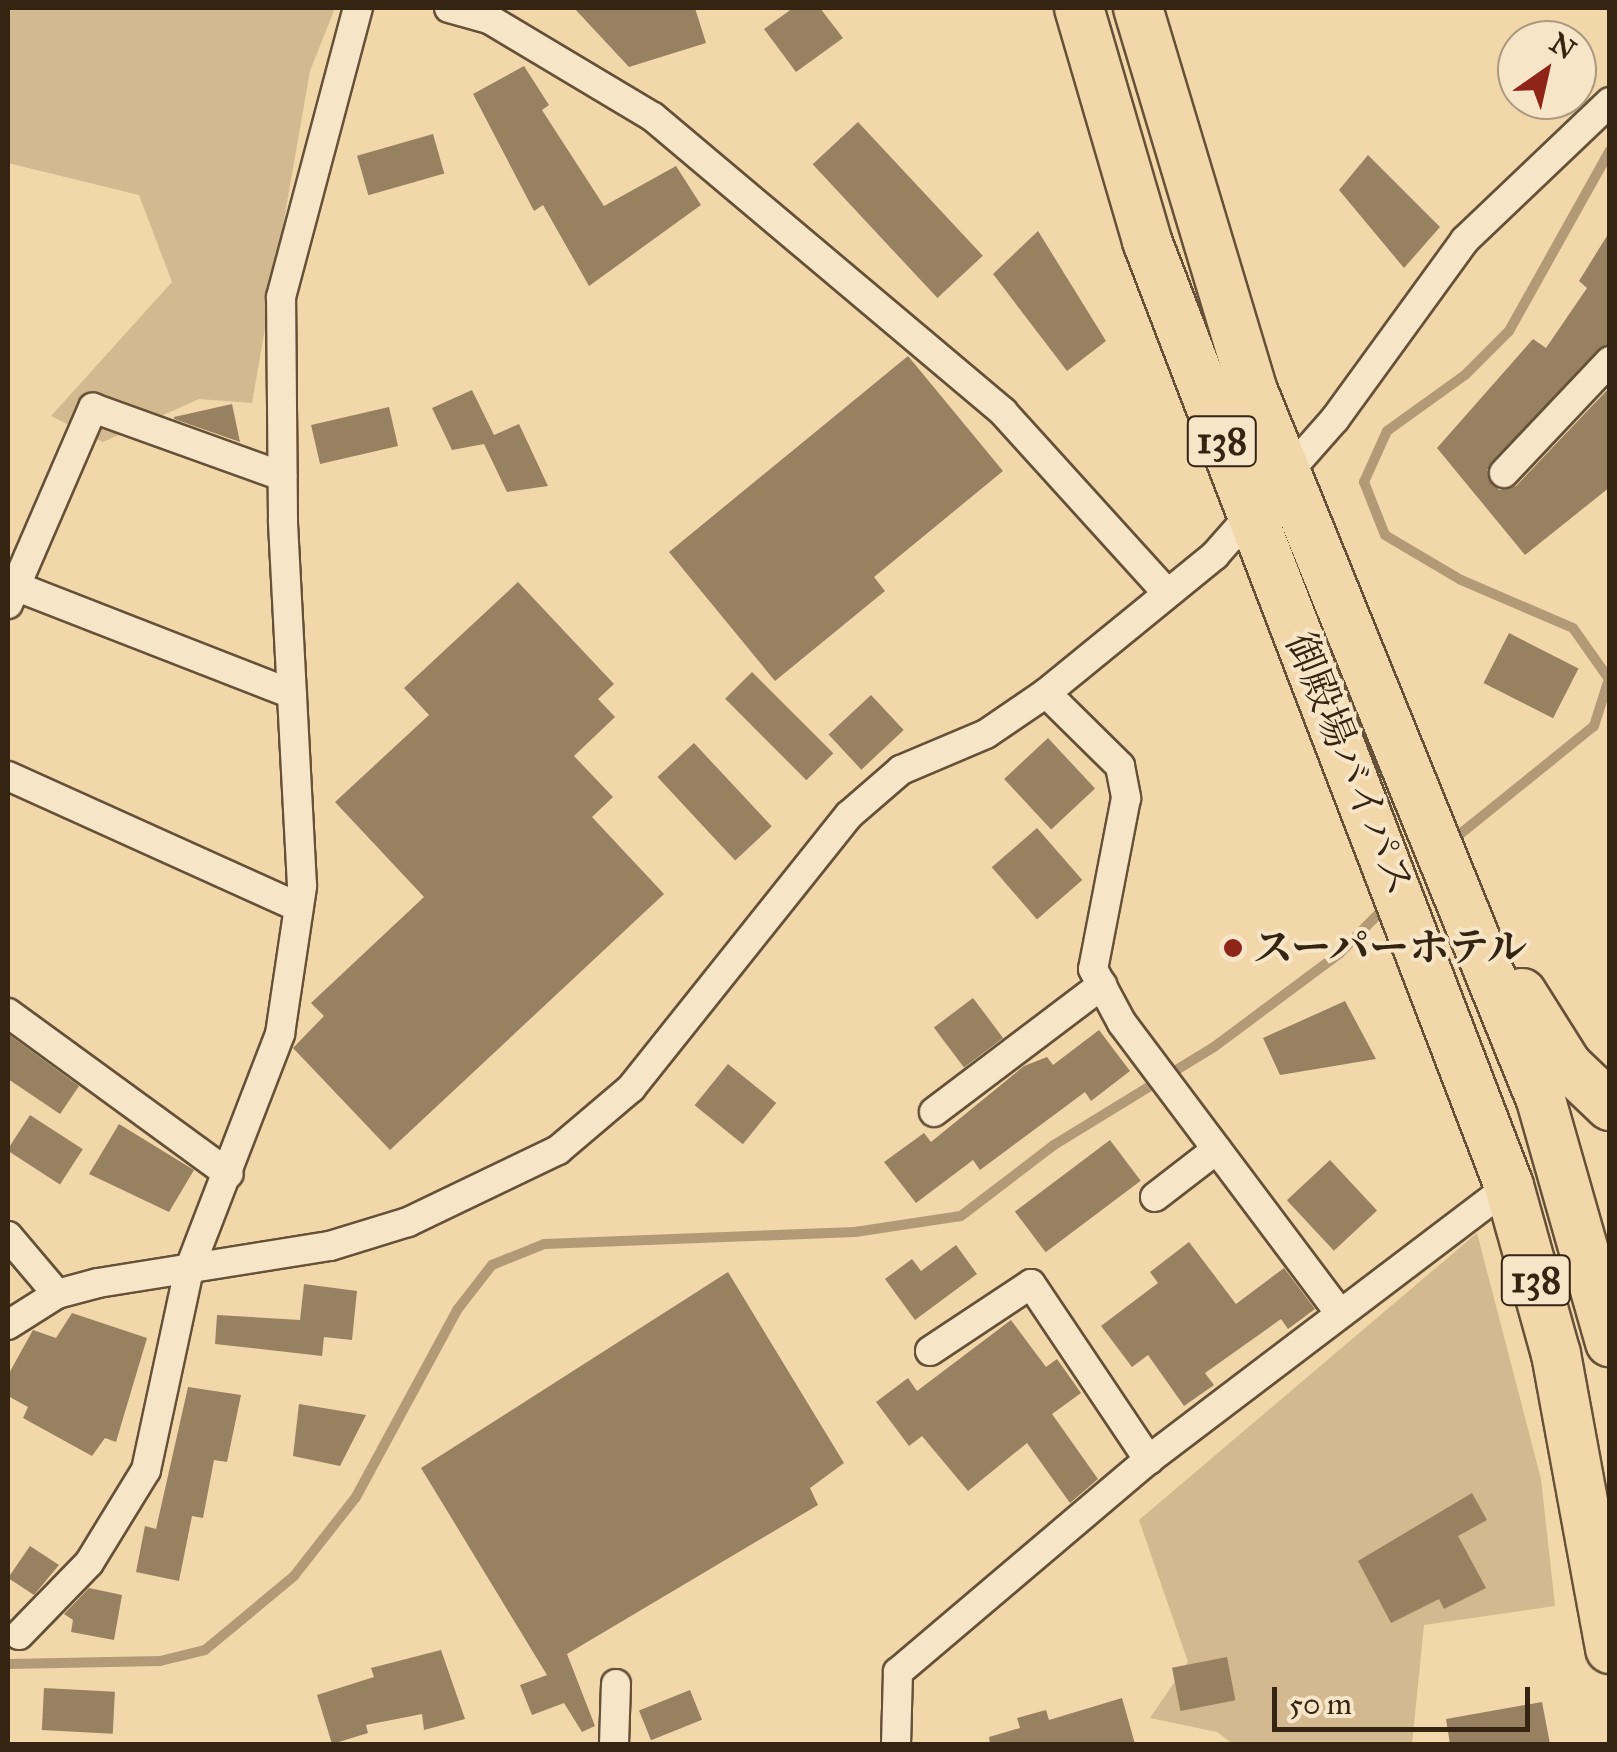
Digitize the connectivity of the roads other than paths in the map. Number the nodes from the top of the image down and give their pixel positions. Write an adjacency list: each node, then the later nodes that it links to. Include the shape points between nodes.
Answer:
1 (358, 8): 9 (street, via 281,297)
2 (449, 8): 11 (street, via 489,19 653,117 1003,412)
3 (1079, 8): 10 (highway, 御殿場バイパス / 138, via 1147,241)
4 (1138, 8): 7 (highway, 御殿場バイパス / 138, via 1249,376)
5 (1610, 102): 7 (street, via 1465,240)
6 (1610, 361): 8 (street)
7 (1288, 473): 10 (street); 16 (highway, 御殿場バイパス / 138)
8 (1504, 473)
9 (282, 476): 12 (street, via 93,408); 13 (street)
10 (1251, 518): 11 (street); 24 (highway, 御殿場バイパス / 138)
11 (1167, 594): 14 (street)
12 (11, 595): 13 (street)
13 (292, 694): 17 (street)
14 (1046, 694): 18 (street, via 1120,766 1126,798 1093,970); 28 (street, via 986,734 901,770 849,815 631,1088 558,1150 408,1222 330,1246)
15 (8, 776): 17 (street)
16 (1456, 888): 20 (highway, via 1568,1066); 27 (highway, 御殿場バイパス / 138)
17 (298, 907): 23 (street, via 280,1034)
18 (1102, 985): 21 (street); 22 (street)
19 (8, 1013): 23 (street)
20 (1610, 1106)
21 (934, 1112)
22 (1216, 1149): 25 (street); 30 (street)
23 (228, 1174): 28 (street)
24 (1510, 1186): 30 (street); 35 (highway, 御殿場バイパス / 138, via 1556,1354)
25 (1154, 1197)
26 (8, 1236): 29 (street)
27 (1599, 1240): 32 (highway, 御殿場バイパス / 138); 35 (highway, via 1571,1305 1596,1438)
28 (189, 1270): 29 (street); 36 (street, via 146,1470 89,1563)
29 (57, 1294): 31 (street)
30 (1340, 1313): 34 (street)
31 (8, 1325)
32 (1610, 1342)
33 (930, 1351): 34 (street, via 1031,1284)
34 (1149, 1460): 40 (street, via 898,1672)
35 (1602, 1580): 37 (highway, 御殿場バイパス / 138)
36 (19, 1635)
37 (1610, 1649)
38 (616, 1684): 39 (street)
39 (614, 1744)
40 (896, 1744)

